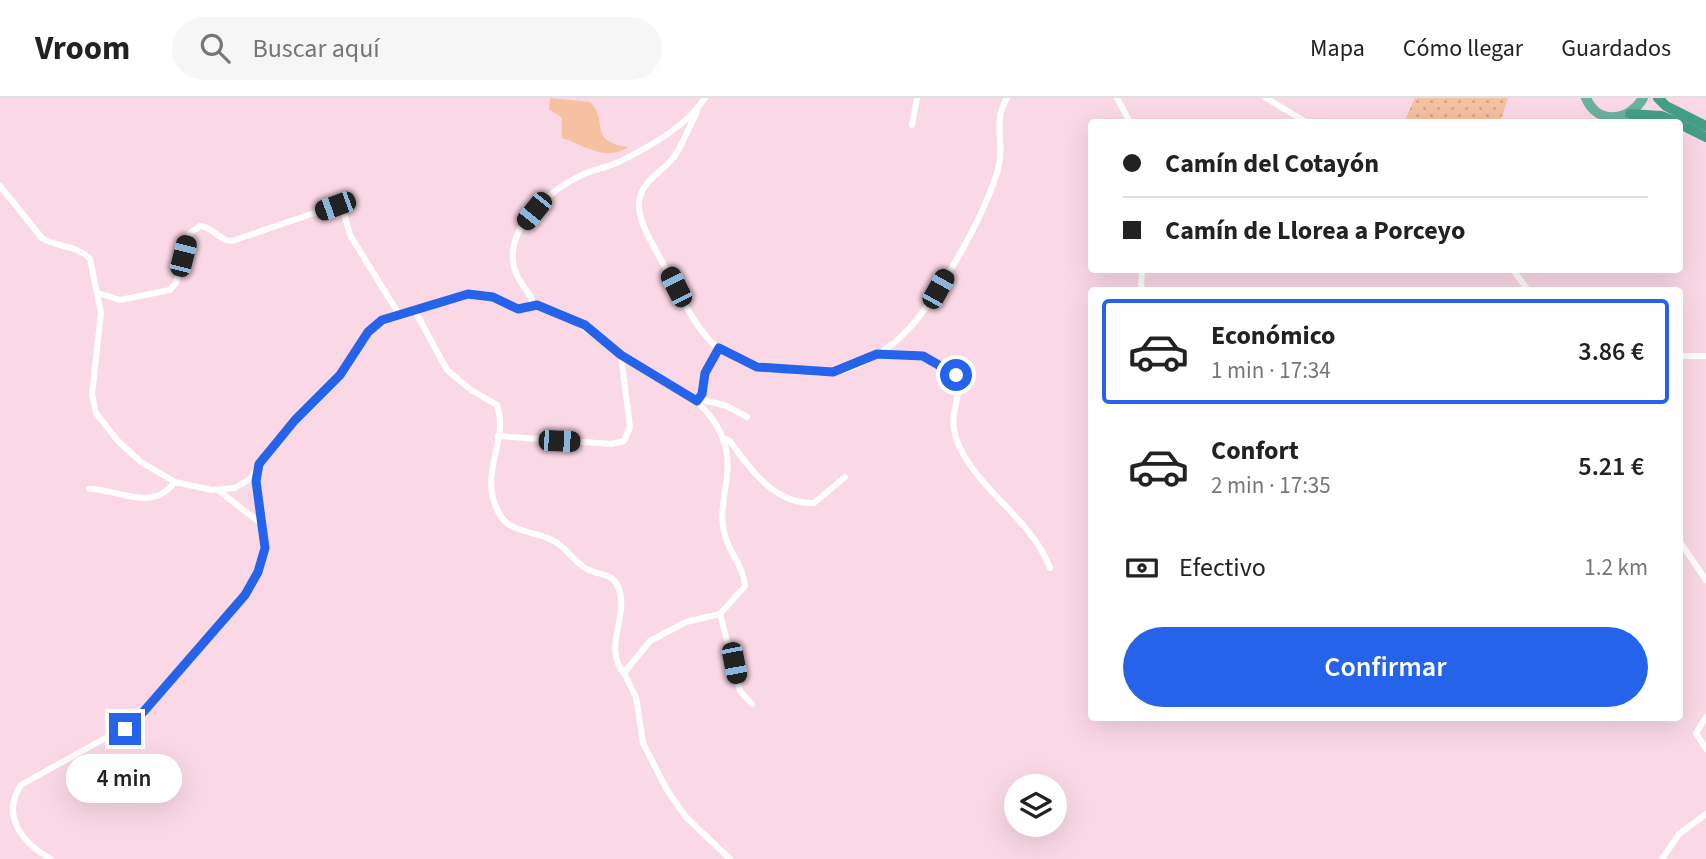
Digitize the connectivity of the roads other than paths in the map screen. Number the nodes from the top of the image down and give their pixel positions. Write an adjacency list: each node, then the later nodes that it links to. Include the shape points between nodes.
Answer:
1 (705, 98): 9 (street)
2 (917, 98): 14 (street)
3 (1007, 98): 24 (street, via 999,118 999,163 981,210 938,289 897,340)
4 (1117, 98): 11 (street)
5 (1266, 98): 12 (street)
6 (1586, 98): 10 (highway, via 1601,115 1616,118)
7 (1643, 98): 10 (highway)
8 (1658, 98): 16 (highway)
9 (700, 107): 20 (street, via 637,153 567,184 534,211 520,230 512,254); 23 (street, via 676,155 642,190 639,206 644,225 687,308)
10 (1630, 114): 13 (highway)
11 (1128, 119)
12 (1301, 119)
13 (1668, 119)
14 (912, 125)
15 (1683, 126): 17 (highway)
16 (1706, 126)
17 (1706, 137)
18 (0, 186): 19 (street, via 42,238 84,252)
19 (98, 293): 22 (street, via 120,300 170,290 190,233 200,226 232,241 338,205 350,234); 34 (street, via 101,320 93,407 118,441 141,462)
20 (532, 304): 21 (street, via 518,309 493,297 468,294); 25 (street, via 585,325)
21 (415, 310): 22 (street); 30 (street, via 447,370 497,405)
22 (400, 316): 32 (street, via 373,326 340,375 275,442)
23 (719, 348): 24 (street, via 757,367 833,372); 28 (street, via 705,373)
24 (877, 354): 39 (street, via 923,356 956,375 951,420 960,447 1003,505 1032,532)
25 (621, 355): 28 (street); 30 (street, via 630,427 624,441)
26 (1683, 356): 27 (street)
27 (1706, 356)
28 (698, 400): 29 (street, via 727,406); 31 (street)
29 (747, 417)
30 (498, 436): 42 (street, via 491,479 499,514 510,525 551,539 585,568 615,580 620,592 614,655)
31 (723, 438): 33 (street, via 767,486 784,496 814,503); 41 (street, via 729,471 723,530 745,586)
32 (255, 473): 36 (street, via 244,484); 37 (street)
33 (845, 477)
34 (175, 482): 35 (street, via 145,500); 36 (street)
35 (89, 489)
36 (219, 491): 37 (street)
37 (263, 525): 47 (street, via 264,555 245,595 138,718 14,792 9,811 12,828 22,841)
38 (1683, 546): 40 (street)
39 (1050, 568)
40 (1706, 579)
41 (720, 614): 42 (street, via 666,631 643,647); 43 (street, via 740,691)
42 (624, 673): 48 (street, via 636,697 643,743 662,782 685,817)
43 (752, 704)
44 (1706, 717): 45 (street, via 1696,733)
45 (1706, 749)
46 (1706, 814): 49 (street, via 1679,834)
47 (51, 859)
48 (730, 859)
49 (1662, 859)

